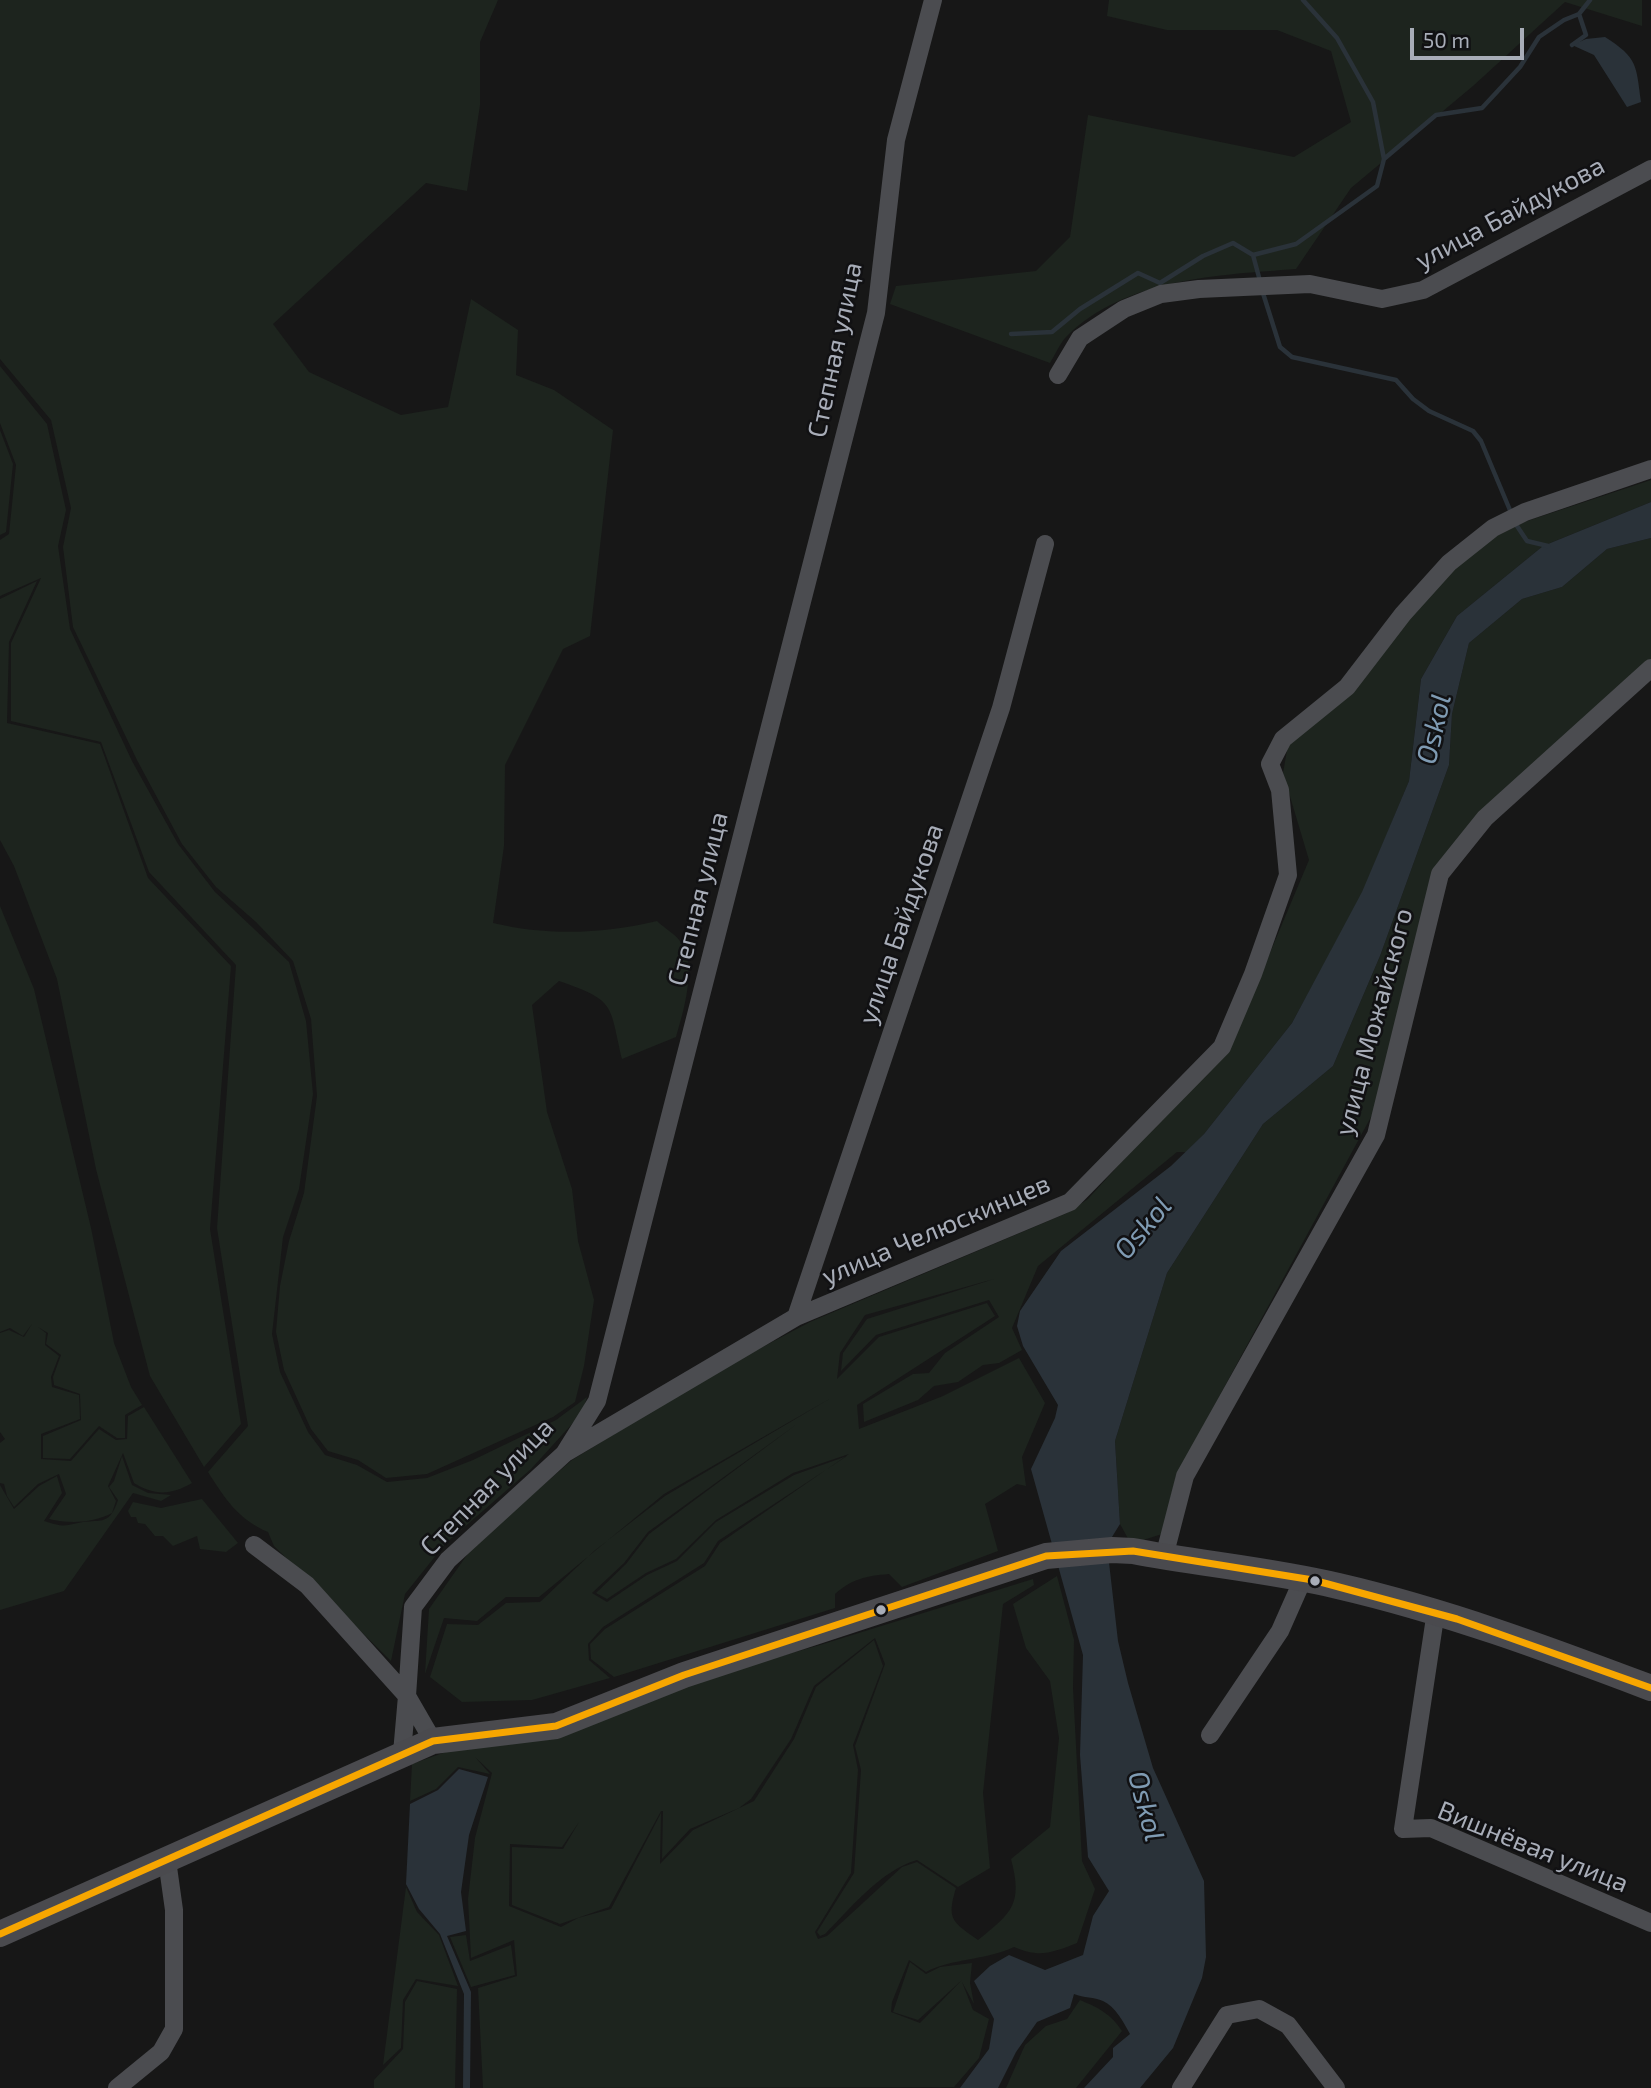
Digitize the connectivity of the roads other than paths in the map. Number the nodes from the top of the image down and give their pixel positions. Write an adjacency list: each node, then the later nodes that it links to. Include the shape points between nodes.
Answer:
1 (933, 0): 8 (street, Степная улица, via 896,140 876,313 597,1401)
2 (1651, 169): 3 (street, улица Байдукова, via 1423,290 1382,299 1310,284 1161,294 1124,309 1080,338)
3 (1058, 375)
4 (1651, 469): 7 (street, улица Челюскинцев, via 1493,528 1449,563 1347,687 1283,739 1270,764 1280,790 1288,875 1222,1047 1070,1202)
5 (1045, 544): 7 (street, улица Байдукова, via 1002,708)
6 (1651, 668): 10 (street, улица Можайского, via 1485,818 1440,874 1376,1135 1185,1476)
7 (796, 1317): 8 (street, улица Челюскинцев)
8 (564, 1454): 14 (street, Степная улица, via 448,1560 413,1607)
9 (254, 1545): 14 (street, via 307,1585)
10 (1164, 1557): 11 (main road); 16 (main road, via 1112,1550 1046,1556 684,1675 556,1726)
11 (1303, 1578): 12 (main road); 15 (street, via 1280,1631)
12 (1436, 1611): 13 (main road); 19 (street, Вишнёвая улица, via 1403,1829 1432,1828)
13 (1651, 1688)
14 (407, 1696): 16 (street); 17 (street, Степная улица)
15 (1210, 1735)
16 (433, 1741): 17 (main road)
17 (402, 1753): 18 (main road)
18 (167, 1860): 20 (main road); 21 (street, via 174,1910 174,2029 161,2052)
19 (1651, 1923)
20 (0, 1934)
21 (117, 2088)
22 (1181, 2088): 23 (street, via 1227,2015 1258,2009 1288,2025)
23 (1336, 2088)

